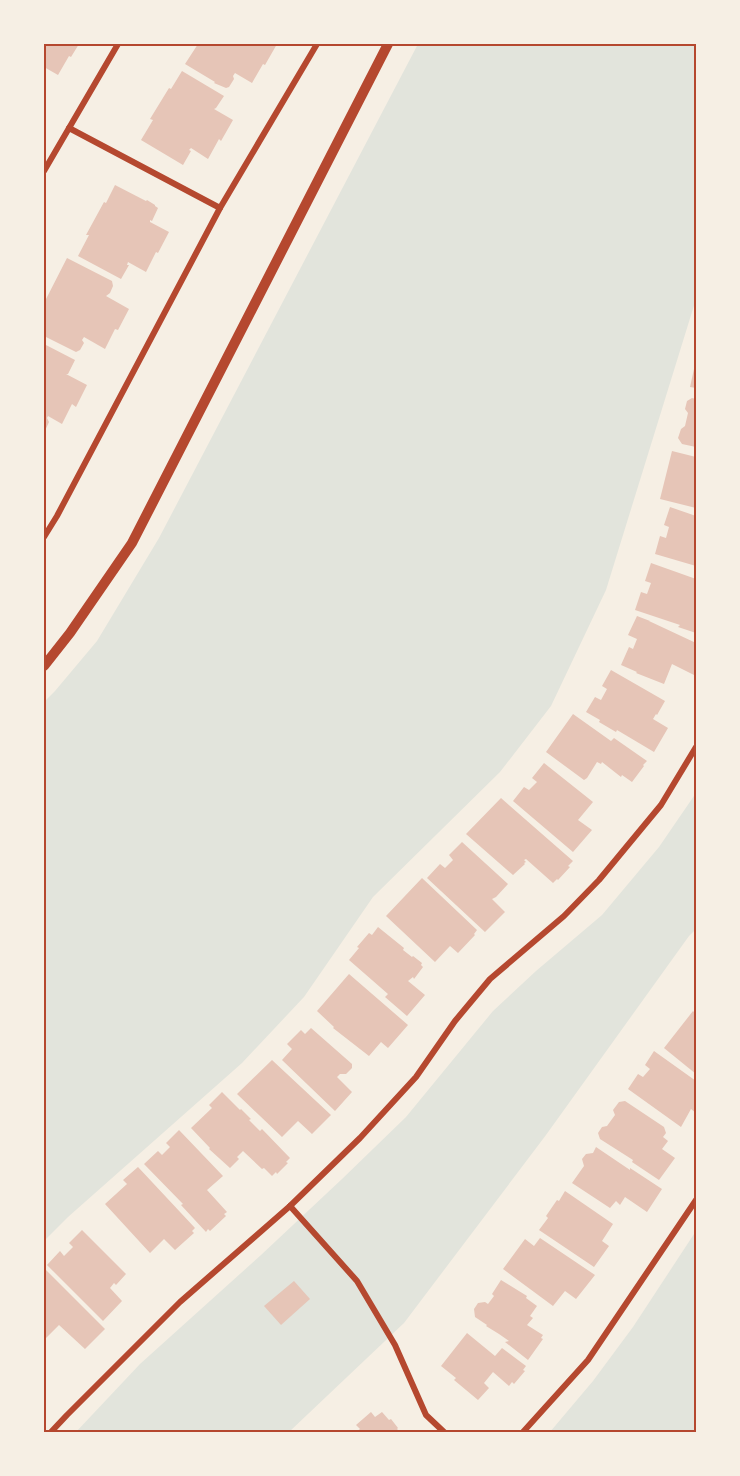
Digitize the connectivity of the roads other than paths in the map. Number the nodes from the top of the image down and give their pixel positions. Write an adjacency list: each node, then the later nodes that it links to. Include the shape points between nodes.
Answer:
1 (118, 44): 4 (street)
2 (317, 44): 6 (street)
3 (388, 44): 8 (street, via 132,543)
4 (69, 128): 5 (street); 6 (street)
5 (44, 171)
6 (220, 208): 7 (street)
7 (44, 537)
8 (44, 666)
9 (696, 747): 11 (street, via 661,805 599,880 564,916 490,979 416,1077)
10 (696, 1200): 14 (street, via 588,1360)
11 (290, 1206): 12 (street, via 180,1302); 13 (street, via 357,1281 395,1345 426,1415)
12 (51, 1432)
13 (444, 1432)
14 (523, 1432)

